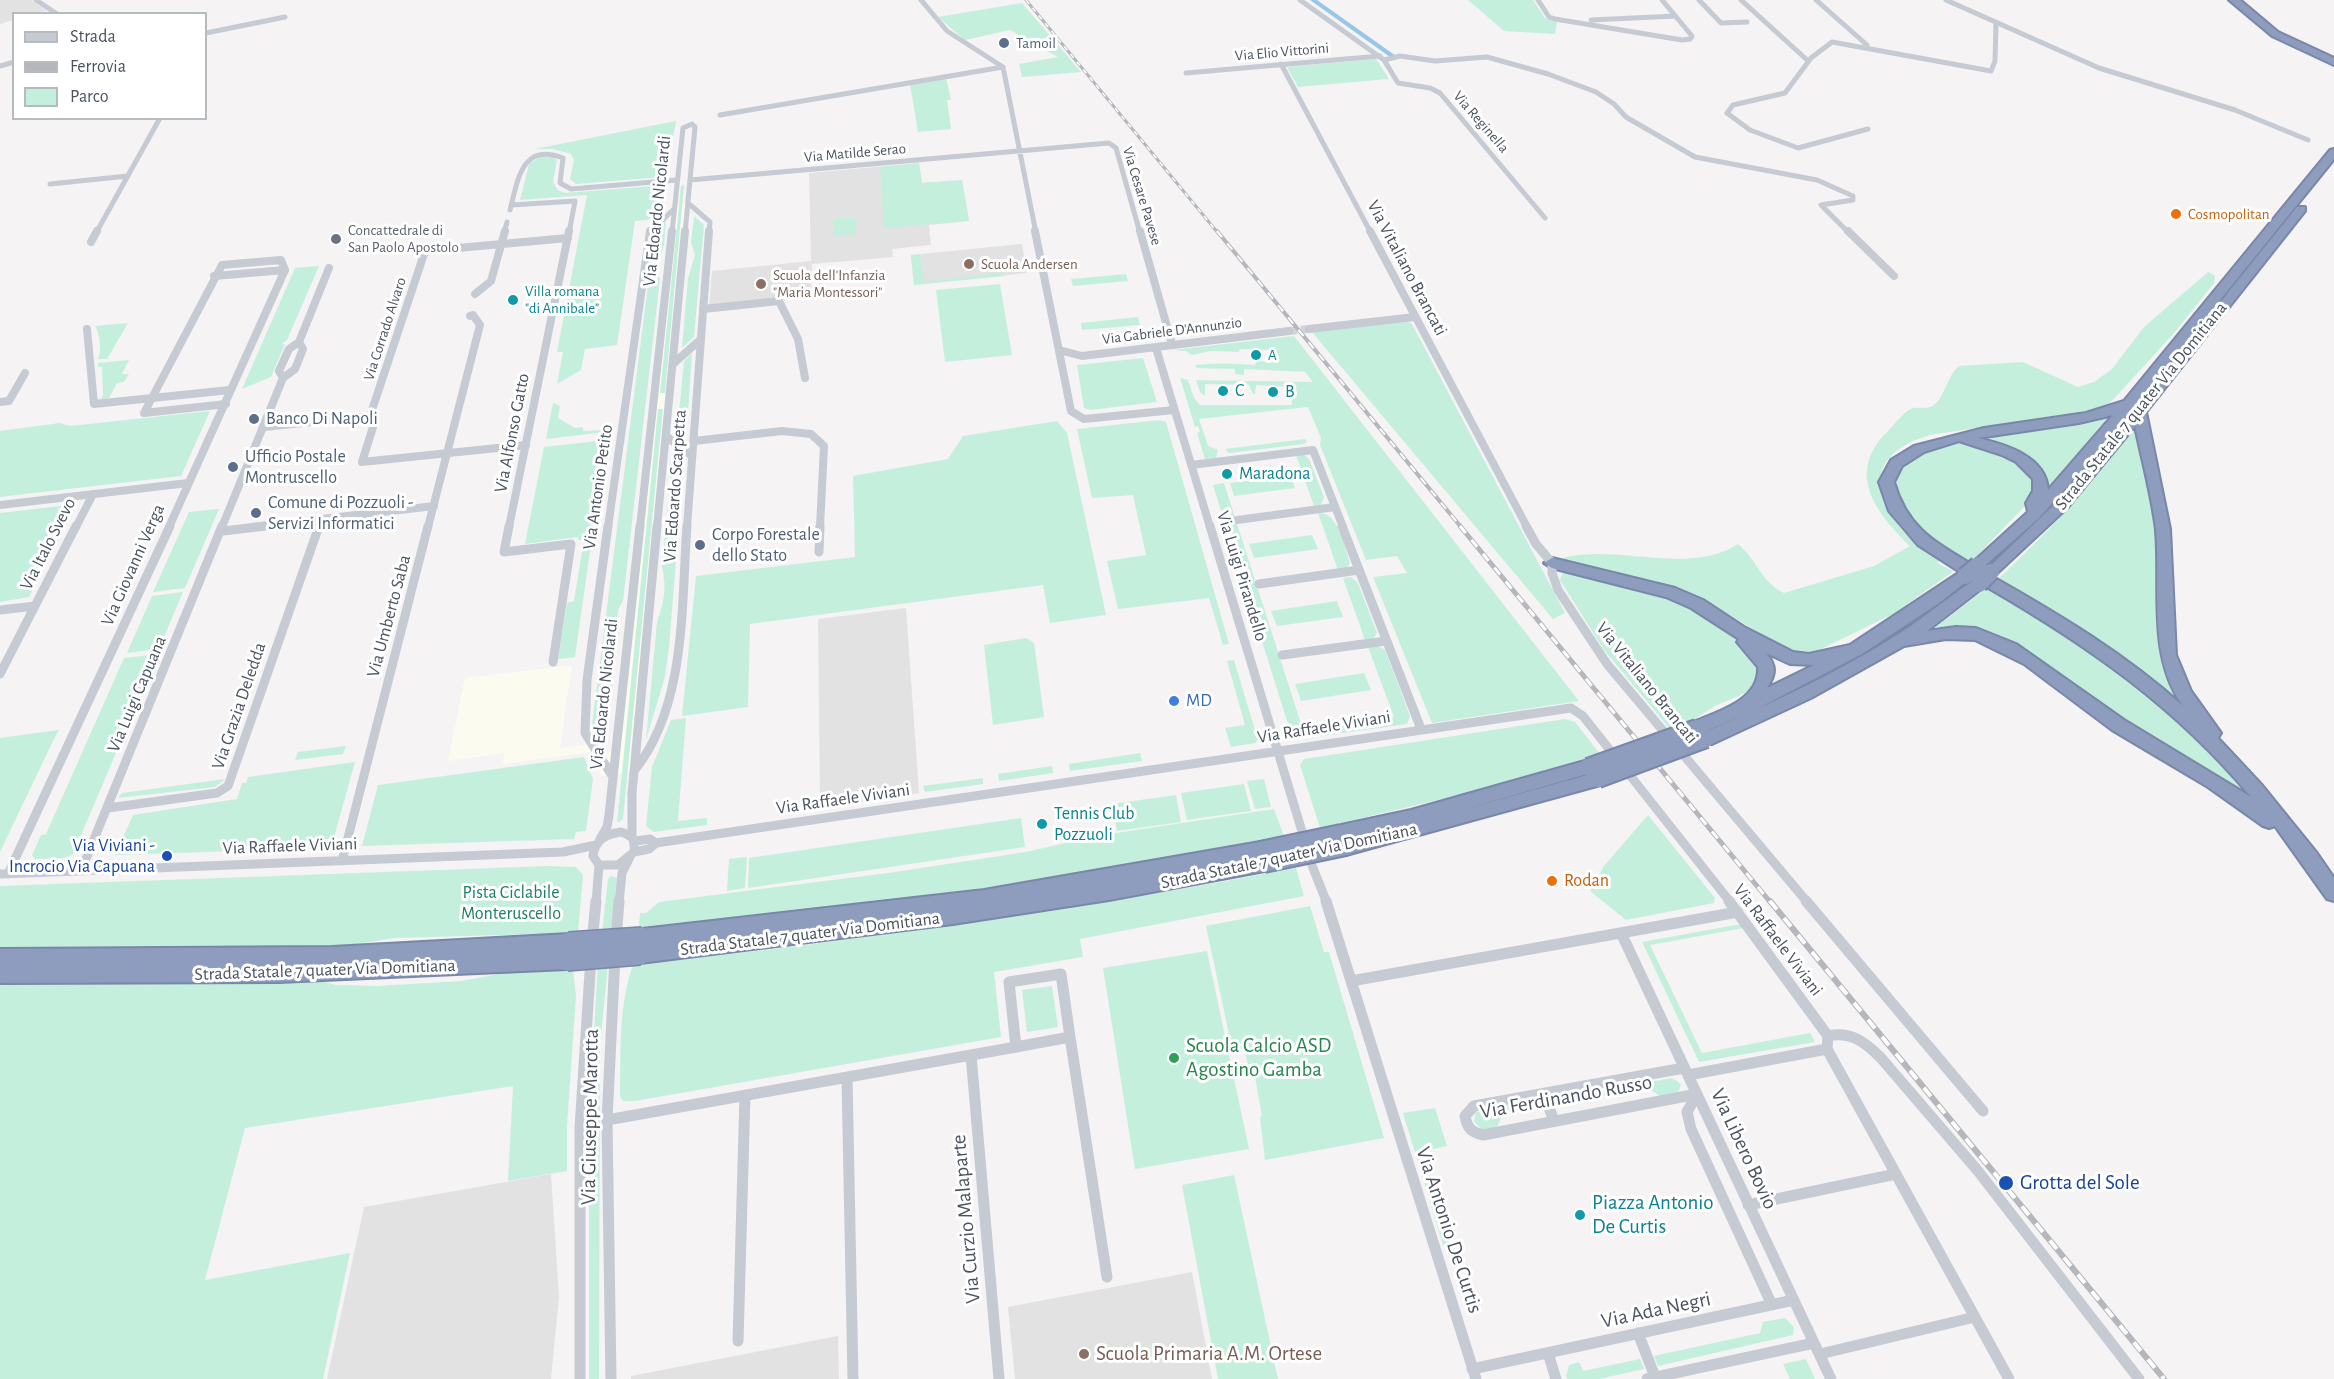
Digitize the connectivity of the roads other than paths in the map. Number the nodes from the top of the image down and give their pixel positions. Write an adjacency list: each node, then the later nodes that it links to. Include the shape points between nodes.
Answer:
1 (36, 0): 11 (street)
2 (921, 0): 23 (street, via 947,31)
3 (1300, 0): 19 (street, Via Reginella)
4 (1538, 0): 14 (street, via 1552,18)
5 (1662, 0): 12 (street)
6 (1699, 0): 15 (street, via 1721,23)
7 (1741, 0): 20 (street)
8 (1816, 0): 18 (street)
9 (1946, 0): 16 (street)
10 (2234, 0): 21 (highway, via 2275,34)
11 (54, 12)
12 (1675, 16): 14 (street); 14 (street, via 1692,36 1690,39)
13 (285, 17): 17 (street)
14 (1576, 21)
15 (1747, 22)
16 (1996, 23): 27 (street, via 1991,71 1832,42 1811,58 1785,93 1733,105 1727,113 1750,130 1798,148); 28 (street, via 2099,68 2235,110)
17 (207, 33)
18 (1867, 45)
19 (1385, 58): 22 (street, Via Elio Vittorini); 39 (street, Via Reginella, via 1398,83 1440,93); 44 (street, Via Elio Vittorini, via 1435,61 1487,57 1548,74 1596,92 1626,117 1695,157 1817,180 1853,196 1853,200 1821,205)
20 (1806, 59)
21 (2332, 60)
22 (1281, 64): 24 (street, Via Elio Vittorini); 48 (street, Via Vitaliano Brancati)
23 (1004, 67): 25 (street); 29 (street)
24 (1186, 73)
25 (720, 115)
26 (159, 120): 32 (street)
27 (1868, 129)
28 (2308, 140)
29 (1021, 149): 34 (street, Via Matilde Serao); 54 (street, Via Cesare Pavese, via 1100,142 1116,148); 56 (street)
30 (2334, 152): 69 (highway, Strada Statale 7 quater Via Domitiana)
31 (2334, 167): 69 (highway, Strada Statale 7 quater Via Domitiana)
32 (128, 176): 35 (street); 41 (street)
33 (677, 180): 34 (street, Via Edoardo Nicolardi, via 683,128 690,124 695,127); 37 (street, Via Edoardo Nicolardi); 38 (street, via 571,189 560,183 563,158 541,154 522,165)
34 (690, 180): 36 (street, Via Edoardo Nicolardi)
35 (51, 184)
36 (688, 203): 46 (street, Via Edoardo Scarpetta, via 710,222); 58 (street, Via Edoardo Nicolardi)
37 (674, 209): 67 (street, Via Edoardo Nicolardi); 108 (street, Via Antonio Petito, via 649,232 587,680 585,733)
38 (509, 214): 40 (street, Via Alfonso Gatto, via 575,200); 42 (street)
39 (1545, 218)
40 (568, 238): 42 (street, Via Corrado Alvaro); 76 (street, Via Alfonso Gatto)
41 (91, 242)
42 (501, 244): 45 (street, via 492,281); 71 (street, Via Corrado Alvaro, via 425,251)
43 (330, 268): 53 (street)
44 (1894, 276)
45 (475, 294)
46 (703, 309): 52 (street, Via Edoardo Scarpetta); 62 (street, via 779,302 798,339)
47 (470, 316): 77 (street, Via Umberto Saba, via 480,325)
48 (1415, 317): 50 (street); 90 (street, Via Vitaliano Brancati, via 1536,544)
49 (87, 329): 64 (street, via 94,404)
50 (1309, 329)
51 (1289, 331): 54 (street, Via Gabriele D'Annunzio)
52 (701, 339): 58 (street); 74 (street, Via Edoardo Scarpetta)
53 (299, 342): 61 (street, via 303,349 294,369); 61 (street, via 289,349 279,370)
54 (1172, 344): 55 (street, Via Gabriele D'Annunzio)
55 (1156, 348): 57 (street, Via Gabriele D'Annunzio); 70 (street, Via Luigi Pirandello)
56 (1059, 350): 57 (street, Via Gabriele D'Annunzio); 59 (street)
57 (1082, 356): 59 (street)
58 (673, 364): 65 (street, Via Edoardo Nicolardi)
59 (1063, 369): 70 (street, via 1071,411 1078,418)
60 (25, 373): 66 (street, via 9,400)
61 (283, 378): 72 (street, Via Luigi Capuana)
62 (805, 378)
63 (230, 390): 64 (street); 64 (street, Via Giovanni Verga, via 285,270 214,276); 68 (street, Via Giovanni Verga)
64 (152, 398): 68 (street, via 144,412)
65 (669, 400): 67 (street); 73 (street, Via Edoardo Nicolardi)
66 (0, 402)
67 (652, 402): 108 (street, Via Edoardo Nicolardi)
68 (226, 404): 80 (street, Via Giovanni Verga)
69 (2132, 408): 75 (highway); 85 (highway, Strada Statale 7 quater Via Domitiana); 92 (highway, Strada Statale 7 quater Via Domitiana, via 2063,504); 109 (highway, via 2163,529 2168,655 2184,694)
70 (1174, 410): 79 (street, Via Luigi Pirandello)
71 (370, 416): 72 (street); 77 (street, Via Corrado Alvaro, via 374,419 373,427 362,462)
72 (264, 427): 88 (street, Via Luigi Capuana)
73 (666, 436): 78 (street); 107 (street, Via Edoardo Nicolardi)
74 (694, 441): 78 (street, Via Edoardo Scarpetta); 89 (street, via 782,431 811,434 824,446)
75 (1932, 443): 85 (highway, via 1983,442 2019,457 2041,483 2040,496 2033,503); 109 (highway, via 1905,455 1890,476 1893,503 1912,531 1941,554 2032,604 2093,644 2162,697)
76 (526, 445): 77 (street); 101 (street, Via Alfonso Gatto, via 504,552 571,544)
77 (446, 454): 83 (street, Via Umberto Saba)
78 (692, 456): 107 (street, Via Edoardo Scarpetta, via 672,682 654,743)
79 (1191, 465): 84 (street, via 1313,450); 106 (street, Via Luigi Pirandello)
80 (188, 483): 81 (street); 120 (street, Via Giovanni Verga)
81 (93, 494): 82 (street); 94 (street, Via Italo Svevo)
82 (0, 505)
83 (434, 506): 86 (street); 118 (street, Via Umberto Saba)
84 (1335, 507): 87 (street); 91 (street)
85 (2034, 514): 92 (highway, Strada Statale 7 quater Via Domitiana)
86 (321, 519): 88 (street); 110 (street, Via Grazia Deledda, via 228,786 217,793)
87 (1238, 520)
88 (223, 531): 110 (street, Via Luigi Capuana)
89 (819, 552)
90 (1552, 563): 96 (highway, via 1670,592 1697,604); 138 (street, Via Vitaliano Brancati, via 1558,590 1607,664)
91 (1359, 570): 93 (street); 97 (street)
92 (1978, 574): 98 (highway, Strada Statale 7 quater Via Domitiana); 99 (highway, Strada Statale 7 quater Via Domitiana)
93 (1259, 584)
94 (35, 606): 95 (street); 102 (street, Via Italo Svevo)
95 (0, 610)
96 (1738, 631): 99 (highway, via 1796,659 1821,659 1835,652); 103 (highway, via 1761,656 1767,671 1764,684)
97 (1386, 641): 100 (street); 104 (street)
98 (1899, 641): 105 (highway, Strada Statale 7 quater Via Domitiana, via 1781,706); 112 (highway, via 1959,632 1977,634 2016,651 2087,704 2231,792)
99 (1856, 650): 103 (highway, Strada Statale 7 quater Via Domitiana)
100 (1282, 655)
101 (553, 662)
102 (0, 674)
103 (1749, 705): 105 (highway, Strada Statale 7 quater Via Domitiana)
104 (1421, 729): 106 (street, Via Raffaele Viviani); 122 (street, Via Raffaele Viviani, via 1566,708 1576,710)
105 (1701, 733): 124 (highway, Strada Statale 7 quater Via Domitiana, bridge, via 1468,816 984,913 764,942)
106 (1278, 751): 114 (street, Via Raffaele Viviani); 127 (street, Via Luigi Pirandello)
107 (634, 771): 111 (street, Via Edoardo Nicolardi, via 630,824)
108 (611, 774): 113 (street, Via Edoardo Nicolardi, via 607,827)
109 (2242, 776): 112 (highway)
110 (108, 808): 119 (street, Via Luigi Capuana)
111 (633, 838): 113 (street, via 621,832); 114 (street); 116 (street)
112 (2296, 840): 121 (highway)
113 (598, 842): 115 (street); 117 (street)
114 (656, 843): 116 (street)
115 (574, 851): 117 (street); 118 (street, Via Raffaele Viviani)
116 (632, 855): 117 (street, via 611,867); 139 (street, Via Giuseppe Marotta, via 622,873 619,892)
117 (596, 860): 153 (street, Via Giuseppe Marotta, via 580,1128)
118 (342, 861): 119 (street, Via Raffaele Viviani)
119 (81, 871): 120 (street, Via Raffaele Viviani)
120 (4, 874)
121 (2334, 893)
122 (1738, 912): 123 (street); 128 (street, Via Raffaele Viviani)
123 (1622, 934): 127 (street); 133 (street, Via Libero Bovio)
124 (568, 952): 125 (highway, Strada Statale 7 quater Via Domitiana); 126 (highway, Strada Statale 7 quater Via Domitiana, via 279,973)
125 (0, 958)
126 (0, 974)
127 (1351, 981): 151 (street, Via Antonio De Curtis)
128 (1828, 1036): 131 (street); 160 (street, via 1842,1034 1868,1044 1992,1189)
129 (1070, 1037): 130 (street); 130 (street, via 1061,974 1009,982); 143 (street)
130 (1016, 1047): 132 (street)
131 (1827, 1049): 133 (street, Via Ferdinando Russo); 141 (street)
132 (972, 1055): 134 (street); 156 (street, Via Curzio Malaparte)
133 (1686, 1072): 135 (street, Via Ferdinando Russo); 136 (street, Via Libero Bovio)
134 (848, 1077): 137 (street); 155 (street)
135 (1544, 1094): 140 (street); 140 (street, Via Ferdinando Russo, via 1474,1106 1465,1116 1466,1124 1474,1133 1483,1134)
136 (1697, 1094): 140 (street, Via Ferdinando Russo); 142 (street, Via Libero Bovio); 145 (street, via 1687,1112 1691,1129)
137 (746, 1095): 139 (street); 148 (street)
138 (1983, 1112)
139 (607, 1120): 154 (street, Via Giuseppe Marotta)
140 (1554, 1121)
141 (1896, 1174): 142 (street); 146 (street)
142 (1748, 1205): 144 (street, Via Libero Bovio)
143 (1107, 1277)
144 (1794, 1300): 145 (street, Via Ada Negri); 149 (street, Via Libero Bovio)
145 (1772, 1305): 147 (street, Via Ada Negri)
146 (1975, 1317): 149 (street); 159 (street)
147 (1638, 1333): 150 (street, Via Ada Negri); 152 (street)
148 (738, 1341)
149 (1817, 1348): 152 (street); 158 (street, Via Libero Bovio)
150 (1548, 1353): 151 (street, Via Ada Negri); 157 (street)
151 (1474, 1374)
152 (1651, 1378)
153 (580, 1379)
154 (611, 1379)
155 (853, 1379)
156 (999, 1379)
157 (1556, 1379)
158 (1831, 1379)
159 (2009, 1379)
160 (2139, 1379)

